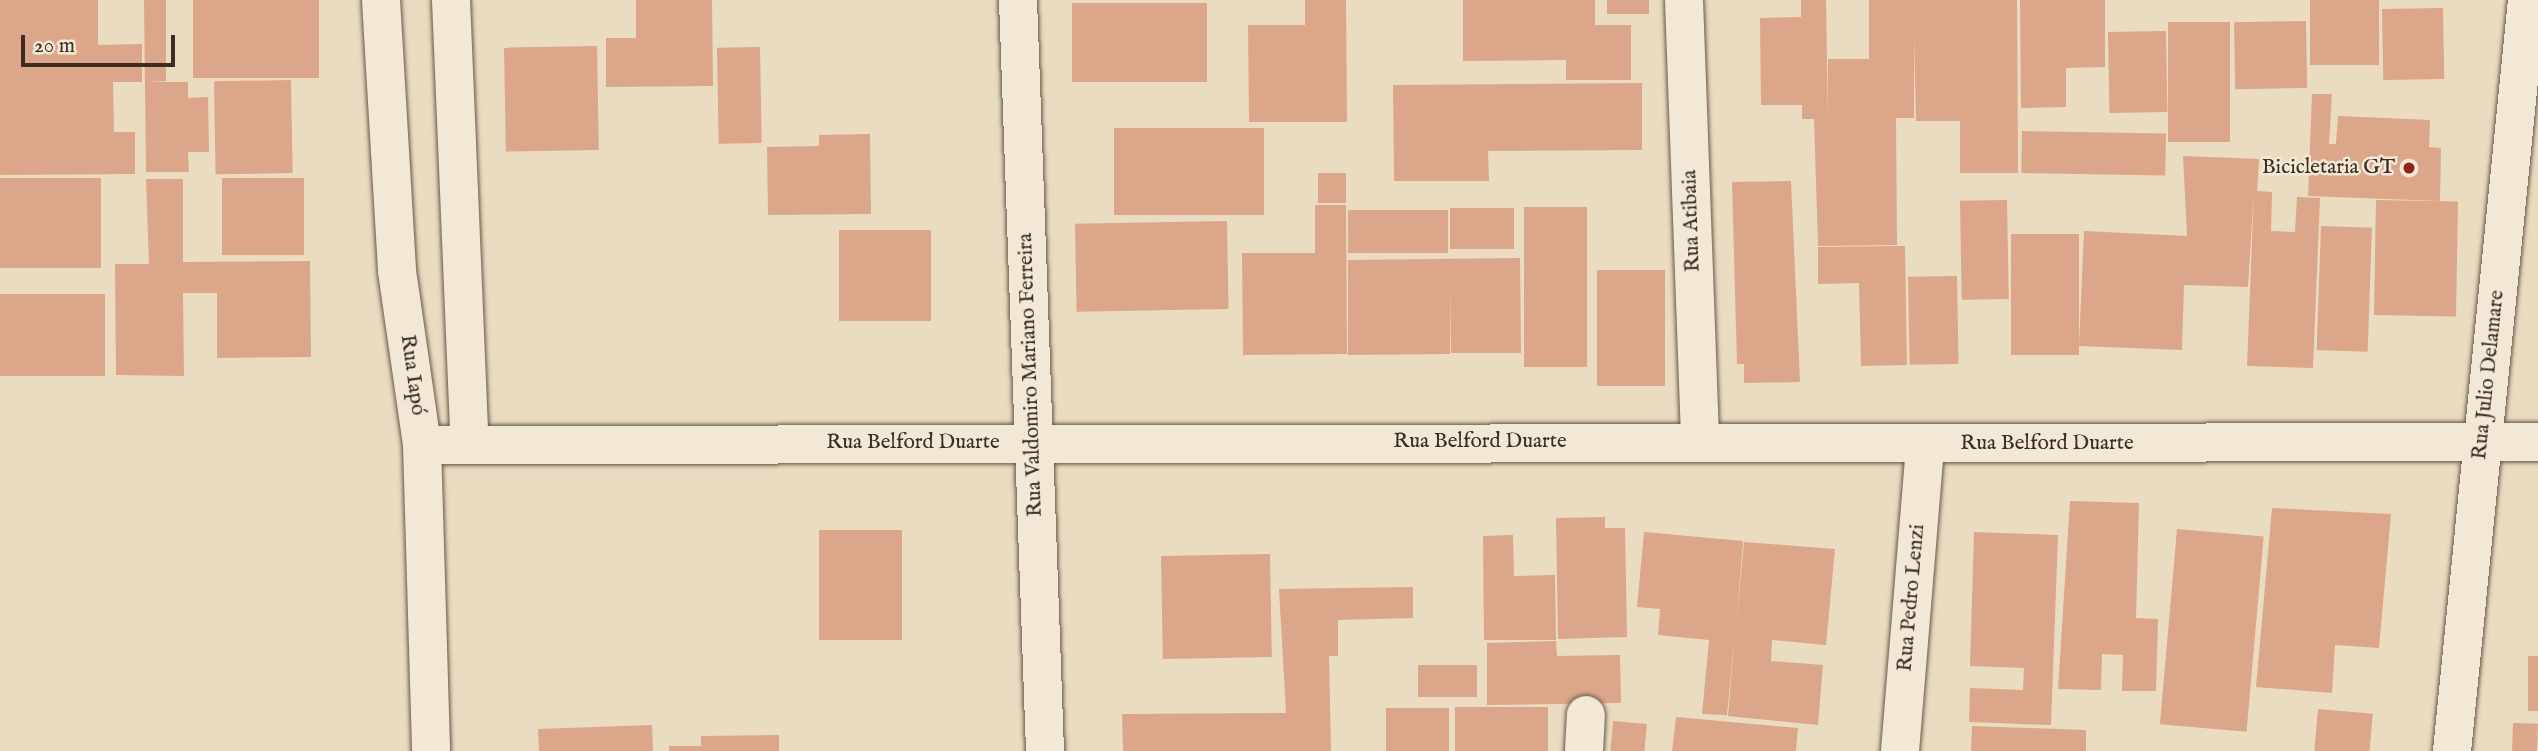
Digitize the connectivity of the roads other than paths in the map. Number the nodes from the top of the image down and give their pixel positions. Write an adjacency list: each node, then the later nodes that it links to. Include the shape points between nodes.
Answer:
1 (381, 0): 10 (street, Rua Iapó, via 397,271)
2 (451, 0): 11 (street)
3 (1018, 0): 6 (street, Rua Valdomiro Mariano Ferreira)
4 (1684, 0): 7 (street, Rua Atibaia)
5 (2526, 0): 8 (street, Rua Julio Delamare)
6 (1034, 442): 7 (street, Rua Belford Duarte); 11 (street, Rua Belford Duarte); 14 (street, Rua Valdomiro Mariano Ferreira)
7 (1700, 442): 12 (street, Rua Belford Duarte)
8 (2483, 442): 9 (street, Rua Belford Duarte); 12 (street, Rua Belford Duarte); 16 (street, Rua Julio Delamare)
9 (2538, 442)
10 (422, 445): 11 (street, Rua Belford Duarte); 13 (street, Rua Iapó)
11 (470, 445)
12 (1925, 445): 15 (street, Rua Pedro Lenzi)
13 (430, 751)
14 (1045, 751)
15 (1900, 751)
16 (2452, 751)

